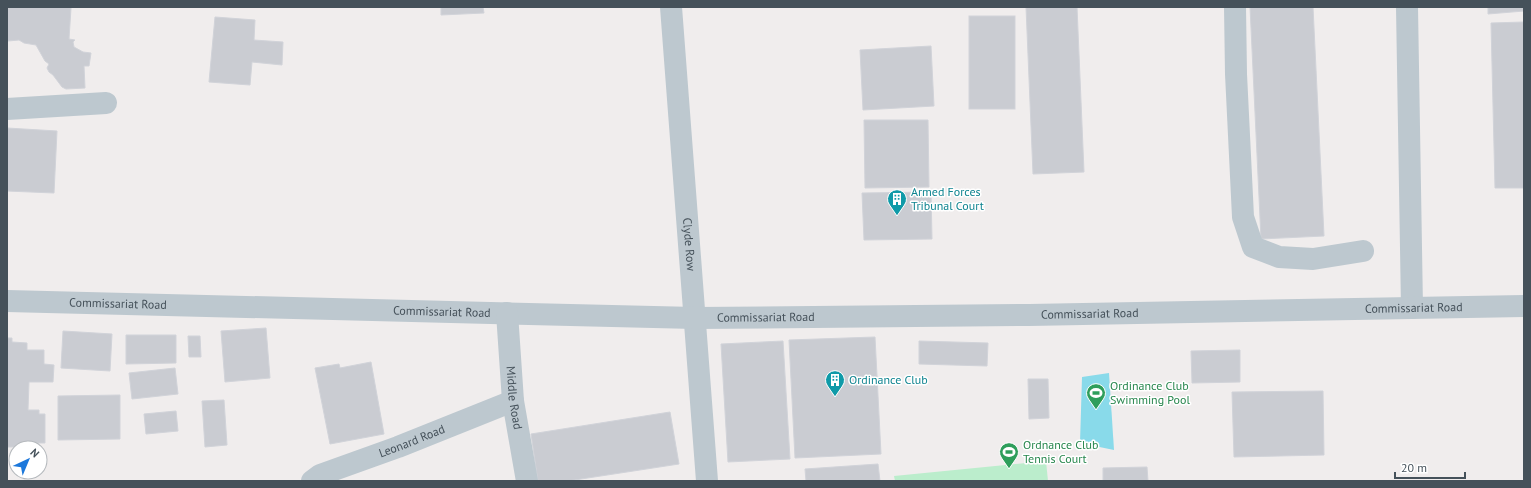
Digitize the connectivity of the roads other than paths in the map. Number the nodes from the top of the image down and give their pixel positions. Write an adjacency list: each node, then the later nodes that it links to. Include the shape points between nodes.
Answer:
1 (671, 7): 11 (street, Clyde Row)
2 (1235, 7): 6 (street, via 1243,217 1253,247 1279,257 1313,259)
3 (1407, 7): 9 (street)
4 (106, 103): 5 (street)
5 (7, 109)
6 (1363, 251)
7 (7, 301): 10 (street, Commissariat Road)
8 (1524, 306): 9 (street, Commissariat Road)
9 (1412, 308): 11 (street, Commissariat Road)
10 (507, 313): 11 (street, Commissariat Road); 12 (street, Middle Road)
11 (695, 318): 15 (street, Clyde Row)
12 (513, 401): 13 (street, Leonard Road, via 320,475); 14 (street, Middle Road)
13 (312, 481)
14 (527, 481)
15 (707, 481)

